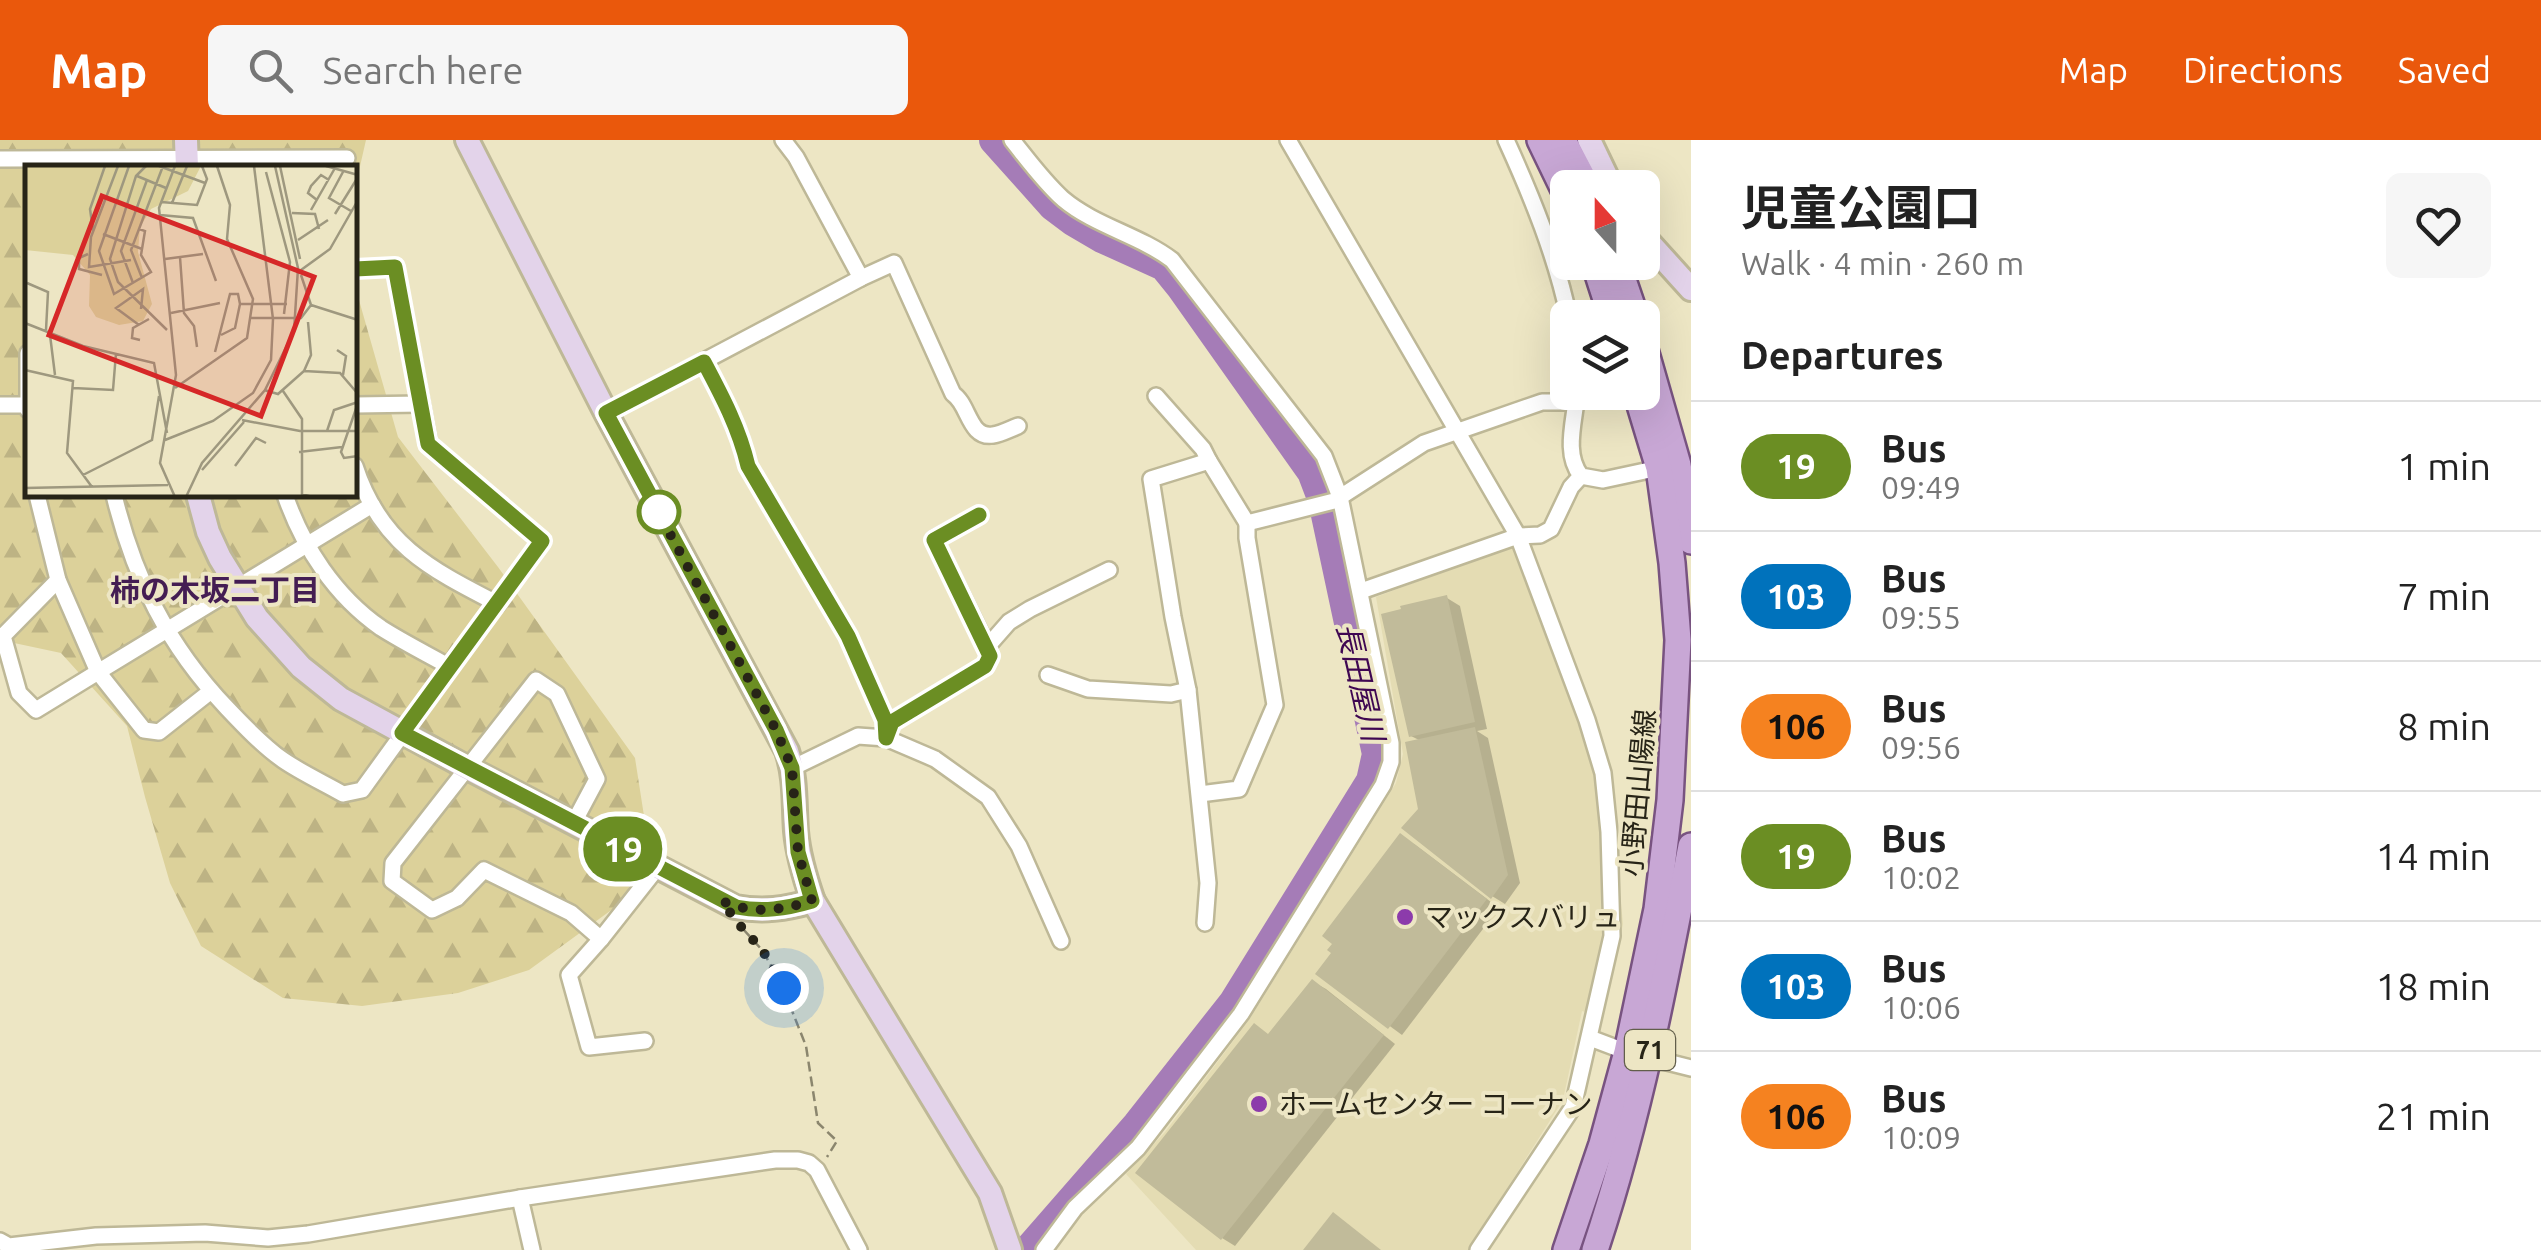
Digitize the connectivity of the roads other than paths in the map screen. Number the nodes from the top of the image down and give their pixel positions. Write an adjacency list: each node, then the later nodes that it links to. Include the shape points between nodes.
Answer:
1 (28, 140): 15 (street)
2 (104, 140): 16 (street)
3 (268, 140): 17 (street)
4 (347, 140): 18 (street)
5 (468, 140): 37 (street)
6 (784, 140): 24 (street)
7 (1012, 140): 48 (street, via 1064,200 1172,260 1324,456)
8 (1288, 140): 39 (street)
9 (1506, 140): 26 (street)
10 (1540, 140): 19 (main road)
11 (1563, 140): 20 (main road)
12 (1589, 140): 21 (street)
13 (186, 155): 16 (street); 17 (street)
14 (0, 158): 15 (street)
15 (28, 163): 16 (street)
16 (105, 163)
17 (268, 163): 18 (street)
18 (347, 163)
19 (1554, 170)
20 (1579, 170)
21 (1603, 170)
22 (1660, 255): 25 (street)
23 (358, 269): 30 (street, via 395,267)
24 (861, 278): 27 (street); 38 (street, via 894,264 976,430 991,436)
25 (1691, 288)
26 (1565, 300)
27 (704, 362): 37 (street); 68 (street, via 730,410 748,466 848,636 885,720)
28 (1156, 396): 40 (street)
29 (1550, 401): 39 (street)
30 (421, 404): 32 (street); 59 (street, via 428,444 542,541)
31 (0, 405): 34 (street)
32 (358, 405)
33 (1660, 406): 41 (main road, 小野田山陽線 / 71)
34 (25, 407)
35 (1575, 410): 43 (street, via 1570,450)
36 (1646, 410): 41 (main road, 小野田山陽線 / 71)
37 (606, 413): 70 (street)
38 (1018, 426)
39 (1459, 432): 48 (street, via 1424,444); 52 (street)
40 (1209, 461): 51 (street); 65 (street, via 1151,478)
41 (1676, 465): 43 (street, via 1604,480); 53 (main road, 小野田山陽線 / 71); 81 (main road, 小野田山陽線 / 71, via 1676,726)
42 (358, 473): 49 (street)
43 (1581, 476): 52 (street, via 1551,529)
44 (38, 498): 56 (street)
45 (115, 498): 60 (street, via 132,558)
46 (199, 498): 57 (street, via 208,532)
47 (285, 498): 54 (street)
48 (1337, 499): 51 (street); 58 (street)
49 (372, 506): 54 (street); 59 (street, via 410,552)
50 (979, 515): 61 (street, via 934,540)
51 (1248, 523): 71 (street, via 1275,705 1239,789)
52 (1518, 536): 58 (street); 79 (street, via 1603,773 1612,936)
53 (1691, 542)
54 (306, 546): 57 (street); 62 (street, via 380,627)
55 (1109, 570): 61 (street, via 1008,622)
56 (58, 580): 63 (street); 63 (street, via 3,636 19,693 36,710)
57 (238, 589): 60 (street); 67 (street, via 301,667)
58 (1361, 591): 88 (street, via 1391,743 1383,785 1242,1014 1138,1148)
59 (498, 604): 62 (street)
60 (166, 631): 63 (street); 66 (street)
61 (987, 647): 68 (street, via 985,666 892,722)
62 (450, 666): 67 (street)
63 (98, 672): 66 (street, via 144,730 159,732)
64 (1048, 675): 65 (street, via 1088,689)
65 (1188, 690): 71 (street)
66 (211, 691): 67 (street, via 284,760 343,794 362,790)
67 (402, 733): 69 (street)
68 (886, 738): 70 (street, via 858,736); 78 (street, via 935,760 988,798 1020,846)
69 (466, 767): 72 (street); 72 (street, via 536,680 557,694 597,779); 77 (street, via 393,863 392,882 432,910 457,898 484,870 571,913)
70 (792, 768): 75 (street, via 798,852)
71 (1200, 794): 76 (street)
72 (574, 824): 74 (street)
73 (1691, 846): 81 (main road, 小野田山陽線 / 71)
74 (657, 868): 75 (street, via 736,907 782,910); 77 (street)
75 (812, 901): 87 (street, via 990,1193)
76 (1205, 923)
77 (601, 939): 80 (street, via 569,975 589,1047)
78 (1061, 941)
79 (1590, 1038): 81 (street); 89 (street, via 1573,1107)
80 (645, 1040)
81 (1638, 1055): 82 (street); 90 (main road, 小野田山陽線 / 71); 91 (main road, 小野田山陽線 / 71, via 1618,1182)
82 (1691, 1068)
83 (520, 1198): 84 (street, via 268,1238 96,1236); 85 (street); 86 (street, via 798,1160 817,1170)
84 (7, 1246)
85 (532, 1250)
86 (859, 1250)
87 (1010, 1250)
88 (1044, 1250)
89 (1478, 1250)
90 (1566, 1250)
91 (1595, 1250)

